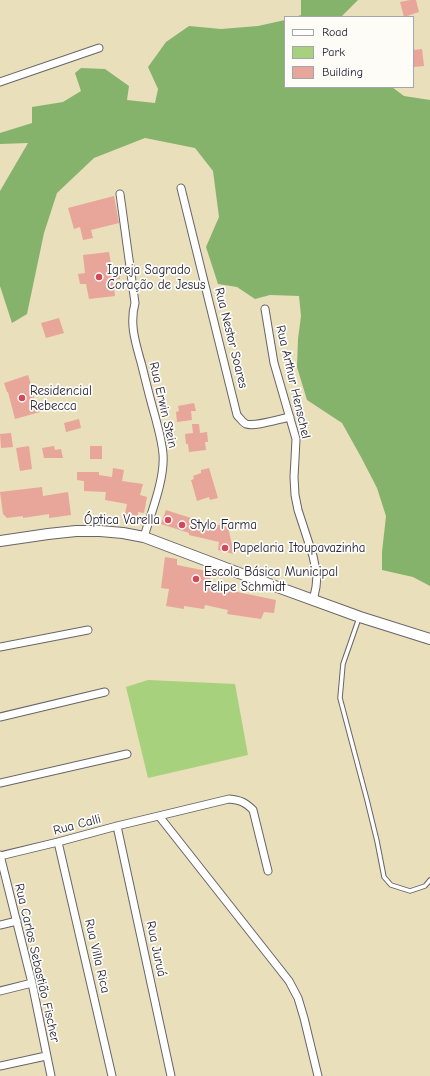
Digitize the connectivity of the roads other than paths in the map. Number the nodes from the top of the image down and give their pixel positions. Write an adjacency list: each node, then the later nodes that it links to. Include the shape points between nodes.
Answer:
1 (99, 48): 2 (street)
2 (0, 82)
3 (182, 188): 6 (street, Rua Nestor Soares, via 237,415 242,422 254,425)
4 (120, 194): 7 (street, Rua Erwin Stein, via 135,303 132,326 163,456 158,489)
5 (265, 309): 6 (street, Rua Arthur Henschel, via 274,363)
6 (290, 417): 9 (street, Rua Arthur Henschel, via 296,439 295,495 317,575)
7 (144, 537): 8 (main road, via 123,533 76,531); 9 (main road)
8 (0, 541)
9 (313, 600): 10 (main road)
10 (360, 617): 12 (main road); 23 (lane, via 343,664 340,698 384,877 392,885 410,891 425,886)
11 (88, 630): 13 (street)
12 (430, 639)
13 (0, 648)
14 (105, 692): 15 (street)
15 (0, 717)
16 (127, 754): 17 (street)
17 (0, 783)
18 (159, 816): 19 (street, Rua Calli); 22 (street, Rua Calli, via 229,799 246,803 253,810); 33 (street, via 289,981 298,998)
19 (117, 826): 20 (street, Rua Calli); 32 (street, Rua Juruá)
20 (58, 842): 21 (street, Rua Calli); 31 (street, Rua Villa Rica)
21 (0, 856): 24 (street, Rua Carlos Sebastião Fischer)
22 (268, 871)
23 (430, 880)
24 (17, 921): 25 (street); 26 (street, Rua Carlos Sebastião Fischer)
25 (0, 925)
26 (32, 983): 27 (street); 28 (street, Rua Carlos Sebastião Fischer)
27 (0, 991)
28 (46, 1056): 29 (street); 30 (street, Rua Carlos Sebastião Fischer)
29 (0, 1066)
30 (51, 1076)
31 (112, 1076)
32 (171, 1076)
33 (318, 1076)

